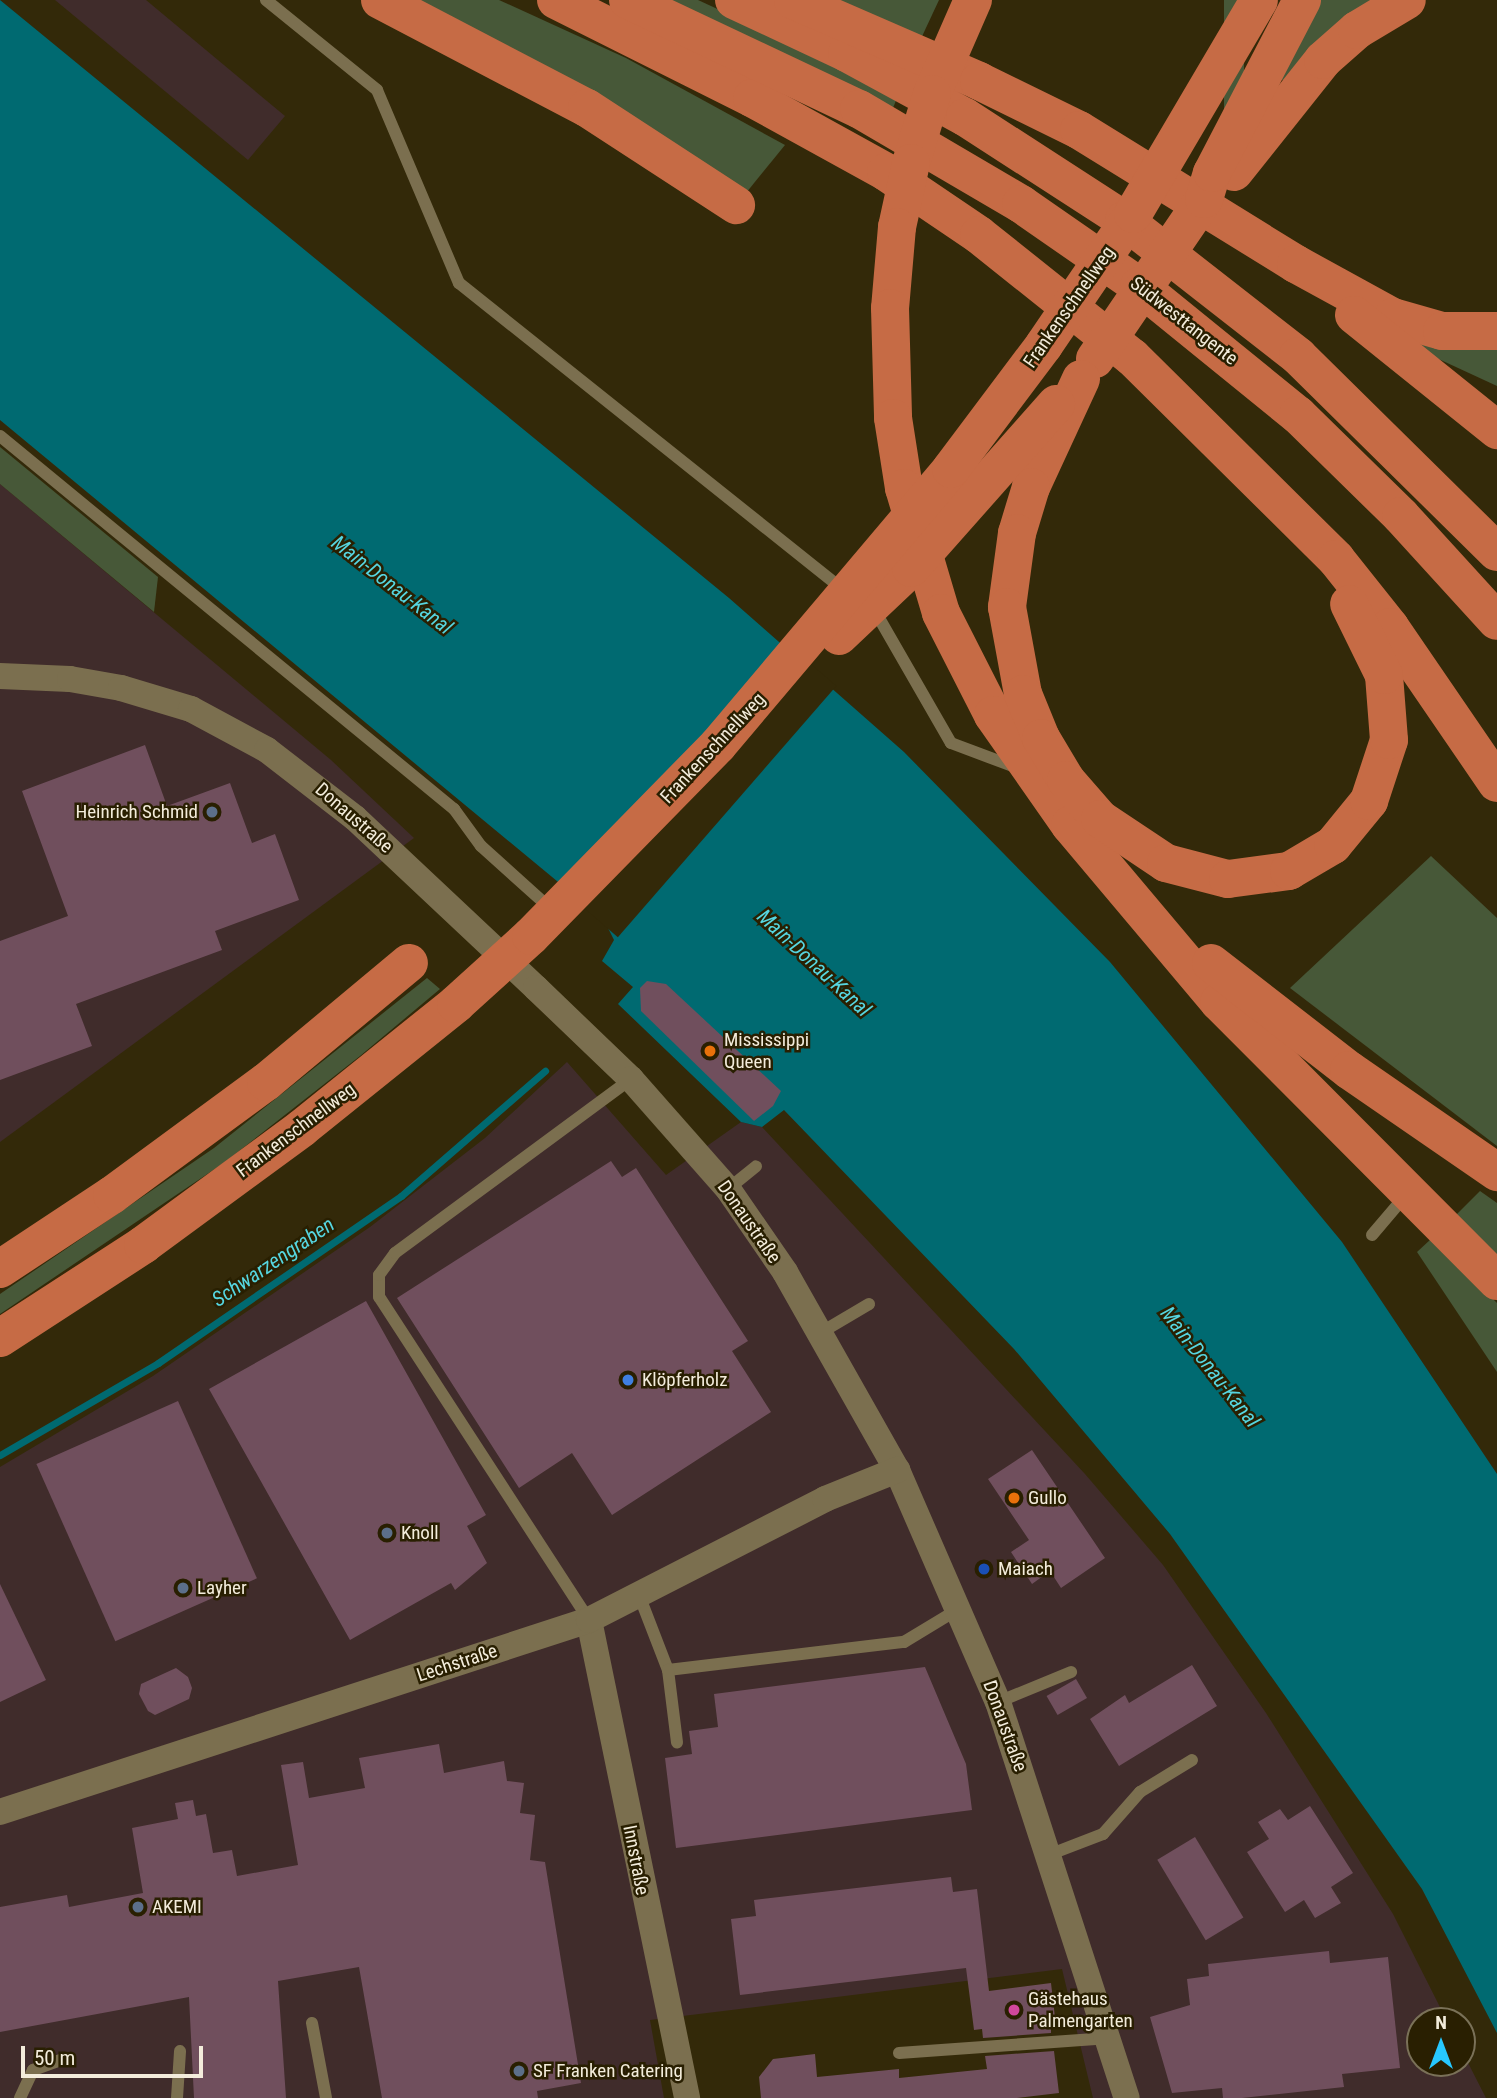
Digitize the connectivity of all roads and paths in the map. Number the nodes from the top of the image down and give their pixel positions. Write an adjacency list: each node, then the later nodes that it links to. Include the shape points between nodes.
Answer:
1 (266, 0): 23 (lane, via 377,90 459,283 879,618 951,743)
2 (380, 0): 12 (highway, via 587,108)
3 (556, 0): 18 (highway, via 764,104 886,172 979,235 1151,373)
4 (628, 0): 20 (highway, Südwesttangente, via 859,109 999,190 1139,286 1298,415 1401,516)
5 (734, 0): 19 (highway, via 847,53 965,117 1134,227 1298,356)
6 (793, 0): 13 (highway, via 979,80 1079,130)
7 (1259, 0): 22 (highway, Frankenschnellweg, via 1172,150 992,416)
8 (1302, 0): 11 (highway)
9 (1407, 0): 11 (highway, via 1357,30 1323,60)
10 (969, 8): 23 (highway, via 922,121 897,228 889,366 897,448 912,528 958,652)
11 (1214, 184): 15 (highway)
12 (736, 205)
13 (1296, 264): 14 (highway, via 1416,325 1442,331); 16 (highway, via 1335,301)
14 (1497, 331)
15 (1082, 379): 18 (highway, via 1031,487 1009,569 1010,646 1023,695 1066,780 1100,819 1166,863 1212,877 1248,879 1289,870 1333,845 1368,801 1389,740 1387,692 1373,648); 22 (highway, via 911,568 856,622)
16 (1497, 430)
17 (0, 436): 26 (lane, via 454,809 481,846)
18 (1296, 519): 24 (highway, via 1375,607)
19 (1497, 552)
20 (1497, 621)
21 (0, 676): 28 (street, Donaustraße, via 70,679 121,688 191,709 235,730 314,783 523,966)
22 (753, 705): 38 (highway, Frankenschnellweg, via 604,863 456,1004 302,1128 143,1245)
23 (1031, 773): 25 (highway)
24 (1497, 783)
25 (1132, 896): 30 (highway, via 1287,1024); 32 (highway, via 1219,1002)
26 (566, 922)
27 (410, 963): 34 (highway, via 266,1082 112,1195)
28 (631, 1079): 31 (street, Donaustraße); 42 (lane, via 395,1253 379,1275 379,1297)
29 (756, 1166): 31 (lane)
30 (1497, 1172)
31 (728, 1189): 37 (street, Donaustraße)
32 (1408, 1192): 33 (lane); 35 (highway)
33 (1372, 1235)
34 (0, 1269)
35 (1497, 1281)
36 (869, 1304): 37 (lane)
37 (820, 1333): 39 (street, Donaustraße)
38 (0, 1338)
39 (897, 1470): 40 (street, Lechstraße, via 825,1499); 41 (street, Donaustraße)
40 (639, 1595): 42 (street, Lechstraße); 43 (lane)
41 (957, 1609): 43 (lane, via 904,1642); 45 (street, Donaustraße)
42 (589, 1620): 48 (street, Lechstraße); 58 (street, Innstraße)
43 (668, 1670): 46 (lane)
44 (1071, 1672): 45 (lane)
45 (998, 1702): 49 (street, Donaustraße)
46 (677, 1742)
47 (1192, 1760): 49 (lane, via 1140,1792 1103,1834)
48 (0, 1812)
49 (1051, 1854): 51 (street, Donaustraße)
50 (312, 2023): 57 (lane)
51 (1110, 2038): 53 (lane); 59 (street, Donaustraße)
52 (180, 2051): 56 (lane)
53 (899, 2053)
54 (61, 2060): 55 (lane, via 33,2070)
55 (20, 2098)
56 (177, 2098)
57 (326, 2098)
58 (687, 2098)
59 (1128, 2098)

